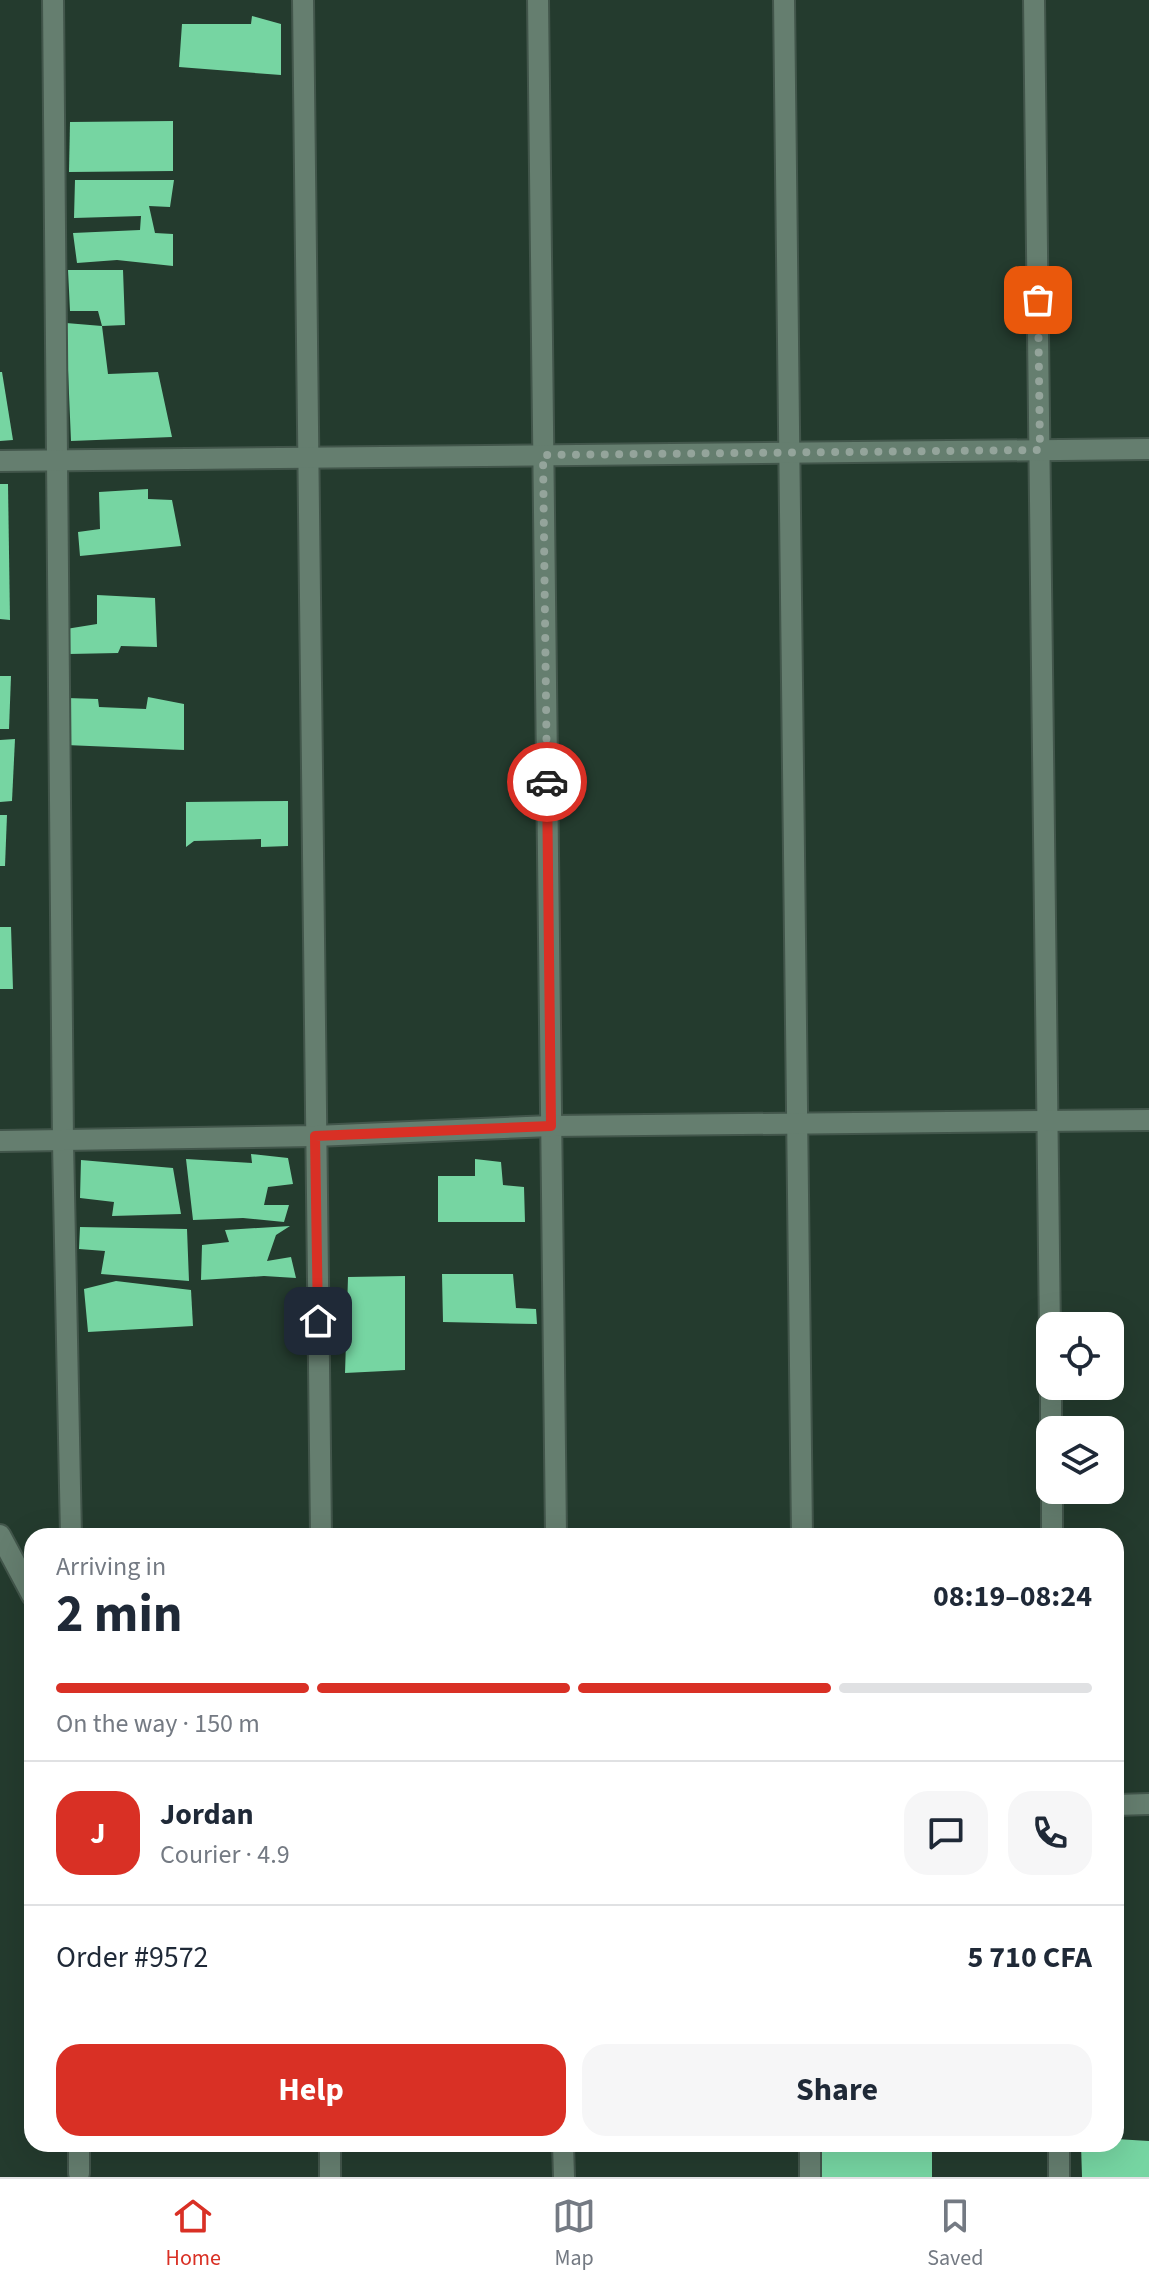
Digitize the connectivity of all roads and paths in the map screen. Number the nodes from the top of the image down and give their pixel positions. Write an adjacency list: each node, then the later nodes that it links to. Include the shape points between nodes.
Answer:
1 (53, 0): 11 (street)
2 (303, 0): 10 (street)
3 (538, 0): 9 (street)
4 (784, 0): 8 (street)
5 (1034, 0): 7 (street)
6 (1149, 449): 7 (street)
7 (1040, 450): 8 (street); 14 (street)
8 (789, 453): 9 (street); 15 (street)
9 (543, 455): 10 (street); 16 (street)
10 (308, 458): 11 (street); 17 (street)
11 (59, 460): 12 (street); 19 (street)
12 (0, 461)
13 (1149, 1120): 14 (street)
14 (1047, 1121): 15 (street); 20 (street)
15 (797, 1123): 16 (street); 25 (street)
16 (551, 1126): 17 (street); 24 (street)
17 (315, 1136): 19 (street); 23 (street)
18 (0, 1141): 19 (street)
19 (63, 1143): 22 (street)
20 (1050, 1312)
21 (1052, 1504): 26 (street)
22 (71, 1528)
23 (321, 1528)
24 (556, 1528)
25 (802, 1528)
26 (1052, 1528)
27 (0, 1535): 28 (street)
28 (24, 1580)
29 (1149, 1804): 30 (street)
30 (1124, 1805)
31 (79, 2152): 36 (street)
32 (330, 2152): 37 (street)
33 (563, 2152): 38 (street)
34 (810, 2152): 39 (street)
35 (1059, 2152): 40 (street)
36 (79, 2173)
37 (330, 2177)
38 (564, 2177)
39 (810, 2177)
40 (1059, 2177)

